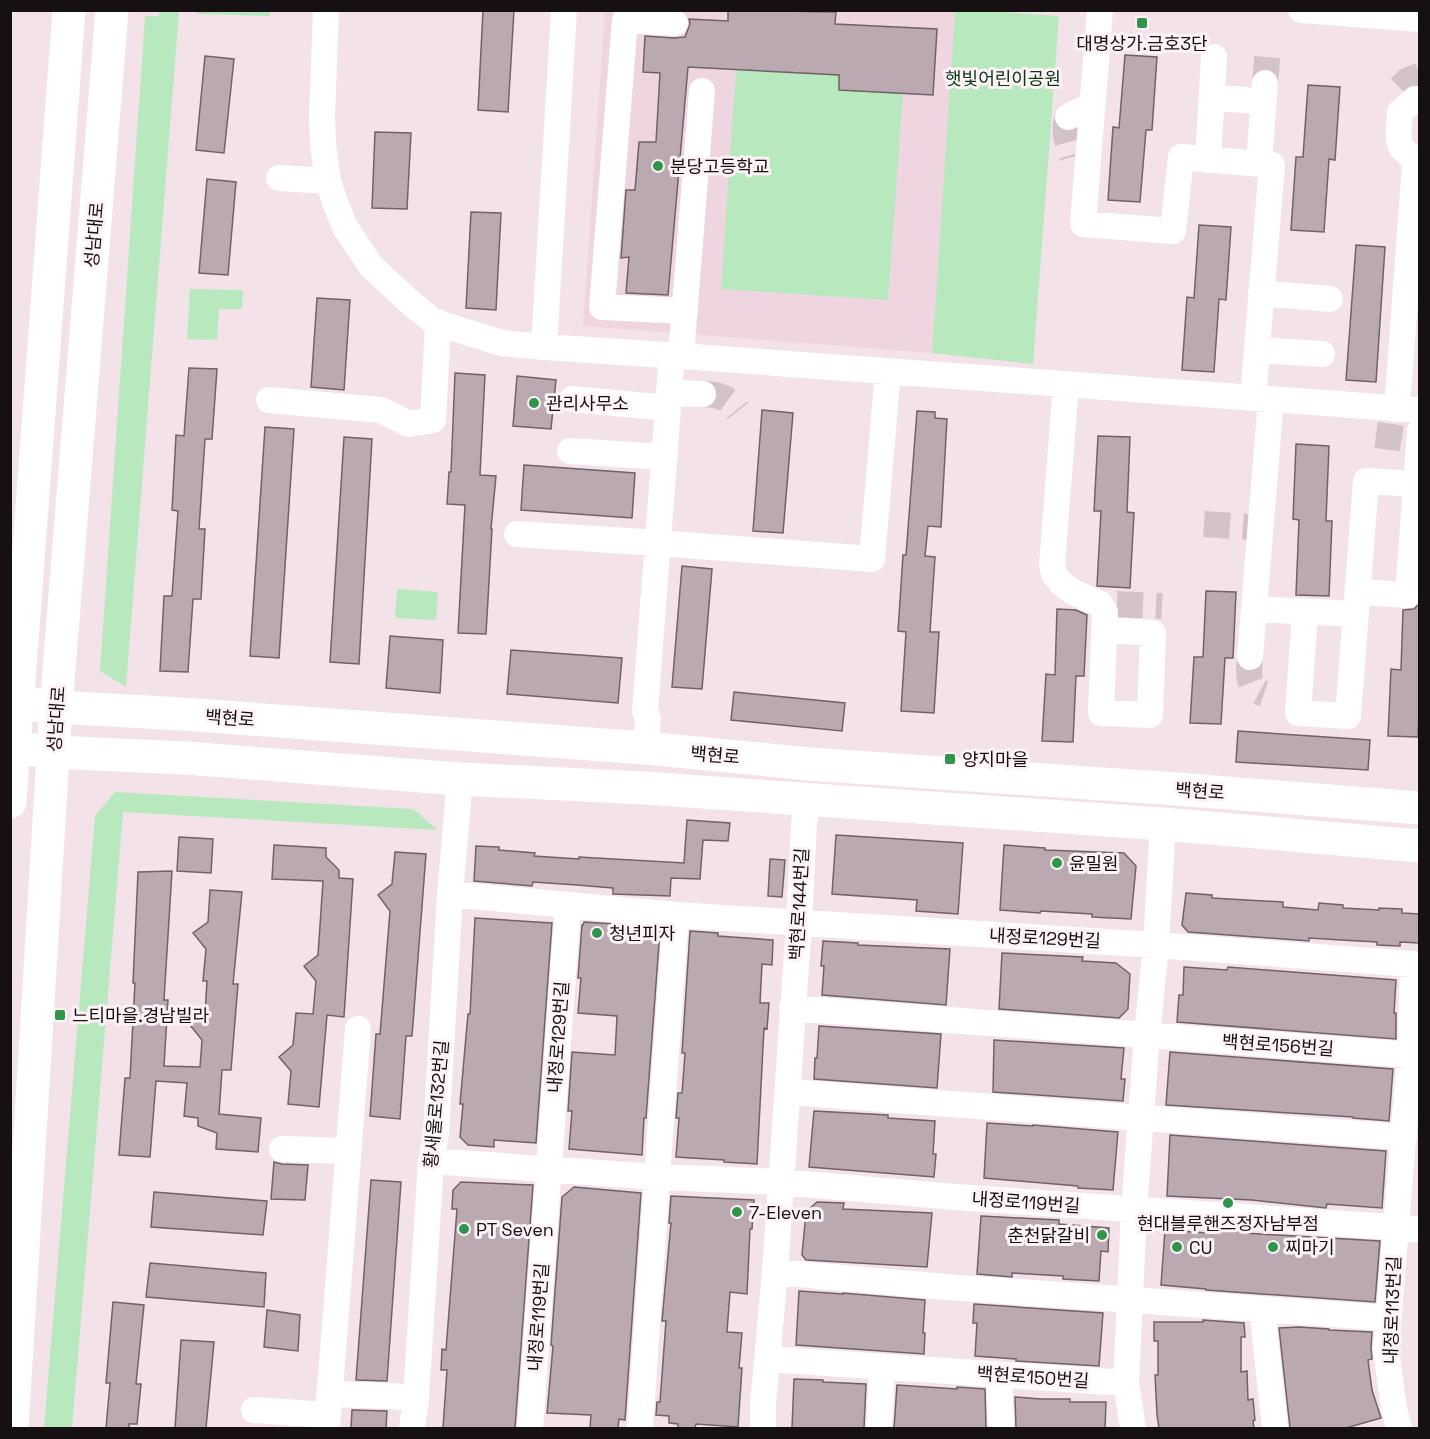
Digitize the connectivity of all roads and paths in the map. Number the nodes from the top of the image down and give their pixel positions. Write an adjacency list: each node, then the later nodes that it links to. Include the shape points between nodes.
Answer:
1 (69, 10): 49 (main road)
2 (112, 10): 50 (main road, 성남대로)
3 (326, 10): 19 (street, via 322,117)
4 (564, 10): 26 (street)
5 (1100, 10): 14 (street)
6 (1301, 10): 7 (street)
7 (1367, 13): 8 (street)
8 (1419, 19)
9 (675, 23): 24 (street, via 625,20 602,306)
10 (1214, 57): 12 (street)
11 (702, 91): 24 (street)
12 (1212, 97): 16 (street); 17 (street, via 1264,92)
13 (1407, 100): 20 (street, via 1399,136 1400,146 1415,164)
14 (1092, 105): 15 (street); 16 (street, via 1083,224 1173,231 1181,158)
15 (1068, 117)
16 (1208, 160): 17 (street)
17 (1259, 164): 22 (street, via 1272,165)
18 (279, 178): 19 (street)
19 (328, 181): 25 (street, via 345,227 371,266)
20 (1416, 202): 21 (street)
21 (1414, 257): 37 (street)
22 (1261, 293): 23 (street); 27 (street)
23 (1330, 298)
24 (685, 311): 29 (street)
25 (438, 322): 26 (street, via 502,343); 35 (street, via 433,420 409,424 381,410)
26 (544, 347): 29 (street)
27 (1257, 350): 28 (street); 33 (street)
28 (1322, 354)
29 (677, 355): 30 (street); 36 (street)
30 (888, 371): 31 (street); 43 (street, via 872,559)
31 (1066, 384): 33 (street); 47 (street, via 1052,565 1054,574 1073,592 1109,604)
32 (703, 394): 36 (street)
33 (1262, 398): 37 (street); 45 (street, via 1254,528)
34 (572, 399): 36 (street)
35 (269, 400)
36 (669, 400): 40 (street)
37 (1408, 409)
38 (1414, 438): 41 (street)
39 (570, 451): 40 (street)
40 (665, 457): 43 (street)
41 (1416, 484): 44 (street, via 1408,595); 44 (street, via 1366,482)
42 (517, 534): 43 (street)
43 (658, 543): 52 (street)
44 (1357, 603): 46 (street); 46 (street, via 1348,716 1298,713)
45 (1254, 609): 46 (street); 48 (street)
46 (1305, 612)
47 (1104, 630)
48 (1250, 657)
49 (14, 702): 50 (main road, 백현로); 51 (main road)
50 (56, 706): 52 (main road, 백현로); 53 (main road, 성남대로)
51 (13, 748): 53 (main road, 백현로); 56 (main road)
52 (645, 748): 57 (main road, 백현로, via 810,764)
53 (54, 752): 54 (main road, 백현로); 92 (main road, 성남대로)
54 (460, 779): 55 (main road, 백현로); 60 (street, 황새울로132번길)
55 (807, 800): 58 (main road, 백현로); 63 (street, 백현로144번길)
56 (10, 802)
57 (1419, 808)
58 (1163, 824): 59 (main road, 백현로); 64 (street)
59 (1419, 846)
60 (450, 894): 61 (street, 내정로129번길); 74 (street, 황새울로132번길, via 436,1134)
61 (568, 905): 62 (street, 내정로129번길); 75 (street, 내정로129번길)
62 (676, 915): 63 (street, 내정로129번길); 76 (street)
63 (799, 923): 64 (street, 내정로129번길); 65 (street, 백현로144번길)
64 (1156, 945): 67 (street); 68 (street, 내정로129번길, via 1413,964)
65 (792, 1008): 67 (street); 69 (street, 백현로144번길)
66 (358, 1029): 73 (street)
67 (1147, 1035): 68 (street, 백현로156번길); 70 (street)
68 (1410, 1055): 71 (street)
69 (787, 1092): 70 (street); 77 (street, 백현로144번길)
70 (1142, 1118): 71 (street); 78 (street)
71 (1404, 1137): 79 (street)
72 (282, 1149): 73 (street)
73 (348, 1151): 90 (street)
74 (431, 1161): 75 (street, 내정로119번길); 88 (street, 황새울로132번길)
75 (549, 1169): 76 (street, 내정로119번길); 94 (street, 내정로119번길)
76 (657, 1177): 77 (street, 내정로119번길); 95 (street)
77 (781, 1182): 78 (street, 내정로119번길); 80 (street, 백현로144번길)
78 (1134, 1209): 79 (street, 내정로119번길); 81 (street)
79 (1408, 1228): 83 (street, 내정로113번길)
80 (775, 1272): 81 (street); 84 (street, 백현로144번길)
81 (1130, 1299): 82 (street); 87 (street)
82 (1262, 1309): 83 (street); 100 (street)
83 (1389, 1318): 101 (street, 내정로113번길, via 1386,1349)
84 (767, 1359): 85 (street); 96 (street, 백현로144번길)
85 (882, 1367): 86 (street, 백현로150번길); 97 (street)
86 (999, 1375): 87 (street, 백현로150번길); 98 (street)
87 (1126, 1383): 99 (street)
88 (416, 1399): 90 (street, via 393,1396); 93 (street, 황새울로132번길)
89 (254, 1410): 90 (street)
90 (328, 1412)
91 (1419, 1425): 102 (street)
92 (12, 1428)
93 (412, 1428)
94 (530, 1428)
95 (640, 1428)
96 (763, 1428)
97 (879, 1428)
98 (1001, 1428)
99 (1133, 1428)
100 (1275, 1428)
101 (1400, 1428)
102 (1411, 1428)

